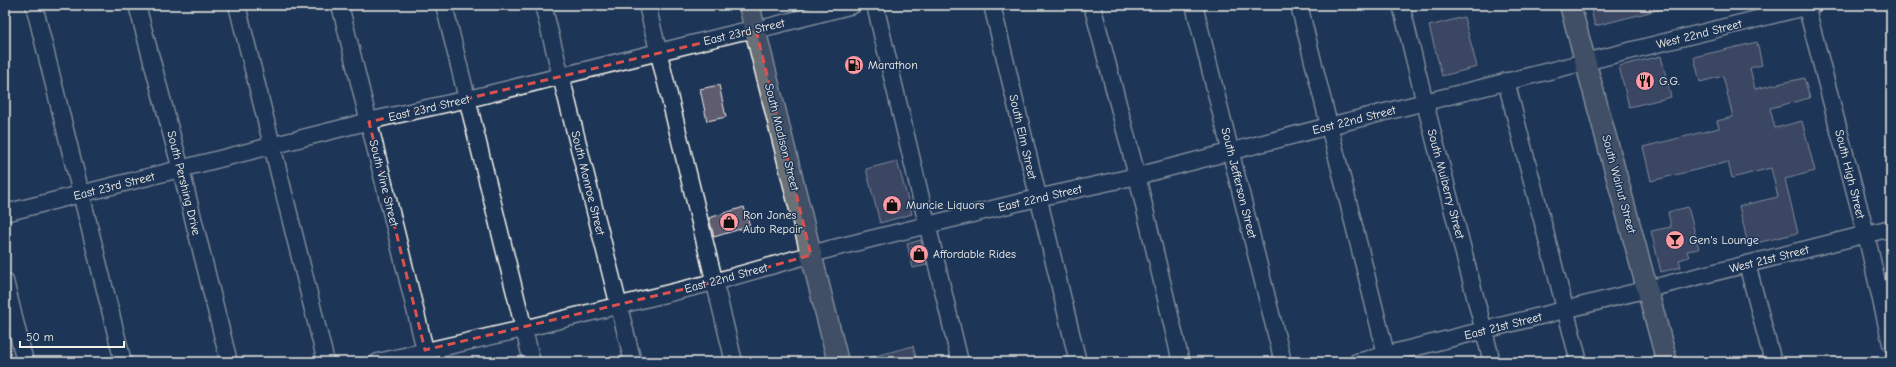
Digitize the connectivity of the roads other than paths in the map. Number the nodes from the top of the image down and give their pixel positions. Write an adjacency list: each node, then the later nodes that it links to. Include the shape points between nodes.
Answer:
1 (34, 5): 31 (street)
2 (137, 5): 29 (street, South Pershing Drive)
3 (237, 5): 27 (street)
4 (340, 5): 25 (street, South Vine Street)
5 (444, 5): 23 (street)
6 (543, 5): 21 (street, South Monroe Street)
7 (647, 5): 19 (street)
8 (749, 5): 18 (main road, South Madison Street)
9 (853, 5): 18 (street, East 23rd Street)
10 (875, 5): 34 (street)
11 (992, 5): 32 (street, South Elm Street)
12 (1092, 5): 30 (street)
13 (1194, 5): 28 (street, South Jefferson Street)
14 (1299, 5): 26 (street)
15 (1401, 5): 24 (street, South Mulberry Street)
16 (1570, 5): 20 (main road, South Walnut Street)
17 (1808, 6): 20 (street, West 22nd Street); 36 (street, South High Street)
18 (756, 30): 19 (street, East 23rd Street); 37 (main road, South Madison Street)
19 (659, 52): 21 (street, East 23rd Street); 40 (street)
20 (1585, 62): 22 (street, East 22nd Street); 41 (main road, South Walnut Street)
21 (561, 75): 23 (street, East 23rd Street); 42 (street, South Monroe Street)
22 (1506, 81): 24 (street, East 22nd Street); 43 (street)
23 (468, 99): 25 (street, East 23rd Street); 44 (street)
24 (1425, 103): 26 (street, East 22nd Street); 45 (street, South Mulberry Street)
25 (369, 122): 27 (street, East 23rd Street); 47 (street, South Vine Street)
26 (1329, 126): 28 (street, East 22nd Street); 48 (street)
27 (272, 146): 29 (street, East 23rd Street); 52 (street)
28 (1231, 152): 30 (street, East 22nd Street); 61 (street, South Jefferson Street)
29 (181, 170): 31 (street, East 23rd Street); 51 (street, South Pershing Drive)
30 (1136, 176): 32 (street, East 22nd Street); 60 (street)
31 (81, 194): 33 (street, East 23rd Street); 50 (street)
32 (1037, 198): 34 (street, East 22nd Street); 59 (street, South Elm Street)
33 (5, 213)
34 (927, 226): 37 (street, East 22nd Street); 58 (street)
35 (1891, 228): 36 (street, West 21st Street)
36 (1866, 234): 38 (street, West 21st Street); 46 (street, South High Street)
37 (811, 255): 40 (street, East 22nd Street); 57 (main road, South Madison Street)
38 (1747, 264): 41 (street, West 21st Street); 66 (street)
39 (5, 281): 49 (street)
40 (714, 282): 42 (street, East 22nd Street); 56 (street)
41 (1648, 290): 43 (street, East 21st Street); 65 (main road, South Walnut Street)
42 (619, 304): 44 (street, East 22nd Street); 55 (street, South Monroe Street)
43 (1566, 311): 45 (street, East 21st Street); 64 (street)
44 (523, 329): 47 (street, East 22nd Street); 54 (street)
45 (1484, 330): 48 (street, East 21st Street); 63 (street, South Mulberry Street)
46 (1891, 344)
47 (427, 356): 53 (street, East 22nd Street)
48 (1388, 358): 62 (street, East 21st Street)
49 (25, 362)
50 (123, 362)
51 (229, 362)
52 (326, 362)
53 (378, 362)
54 (532, 362)
55 (633, 362)
56 (734, 362)
57 (838, 362)
58 (960, 362)
59 (1078, 362)
60 (1182, 362)
61 (1283, 362)
62 (1357, 362)
63 (1492, 362)
64 (1579, 362)
65 (1667, 362)
66 (1773, 362)

